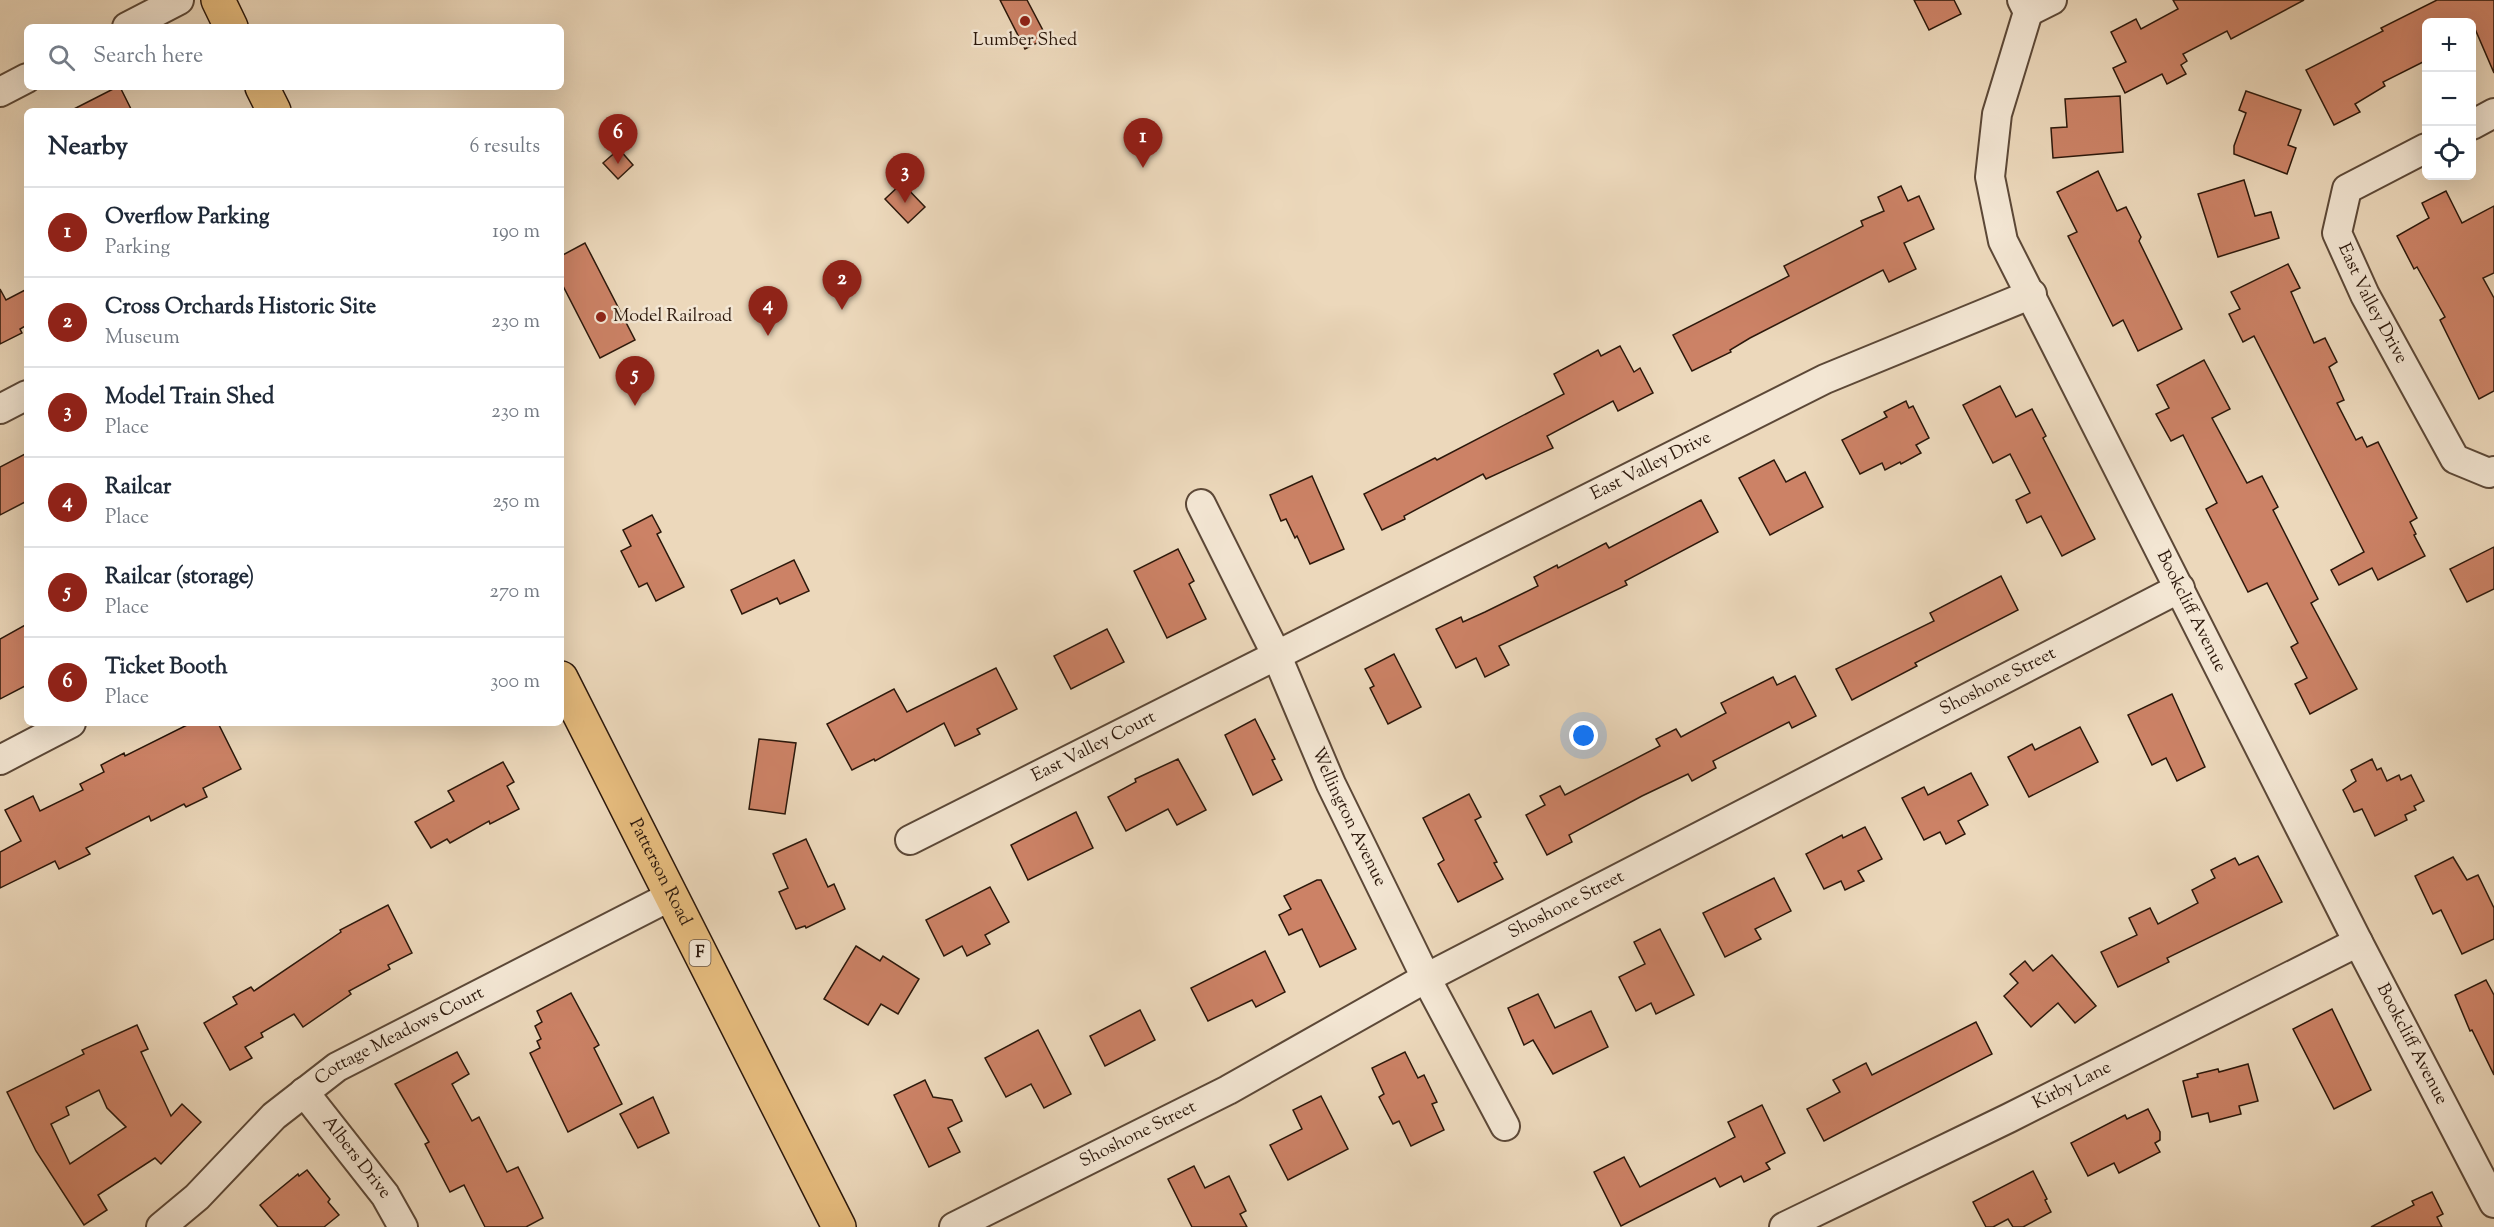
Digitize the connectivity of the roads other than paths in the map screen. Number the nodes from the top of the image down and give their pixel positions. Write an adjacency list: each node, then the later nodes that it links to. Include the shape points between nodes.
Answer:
1 (179, 0): 4 (street)
2 (218, 0): 5 (main road)
3 (2034, 4): 13 (street, Bookcliff Avenue, via 1997,114 1990,177 2003,241)
4 (132, 24)
5 (230, 24)
6 (24, 80): 8 (street)
7 (264, 90): 9 (main road)
8 (0, 92)
9 (272, 108)
10 (2494, 113): 11 (street)
11 (2476, 123)
12 (2422, 151): 16 (street, East Valley Drive, via 2347,189 2337,233 2365,295 2455,459)
13 (2032, 294): 18 (street, Bookcliff Avenue); 19 (street, East Valley Drive, via 1824,378)
14 (24, 397): 15 (street)
15 (0, 409)
16 (2492, 472)
17 (1201, 504): 19 (street, Wellington Avenue)
18 (2180, 588): 25 (street, Bookcliff Avenue); 26 (street, Shoshone Street)
19 (1276, 654): 23 (street, East Valley Court); 26 (street, Wellington Avenue, via 1331,783)
20 (564, 684): 24 (main road, Patterson Road / F)
21 (65, 726): 22 (street)
22 (0, 760)
23 (910, 840)
24 (671, 896): 27 (street, Cottage Meadows Court, via 337,1067); 32 (main road, Patterson Road / F)
25 (2358, 942): 29 (street, Bookcliff Avenue); 34 (street, Kirby Lane)
26 (1426, 978): 28 (street, Wellington Avenue); 33 (street, Shoshone Street, via 1228,1090)
27 (304, 1092): 30 (street, Cottage Meadows Court, via 274,1116 197,1197); 31 (street, Albers Drive, via 385,1195)
28 (1505, 1126)
29 (2494, 1203)
30 (161, 1227)
31 (403, 1227)
32 (839, 1227)
33 (954, 1227)
34 (1784, 1227)

